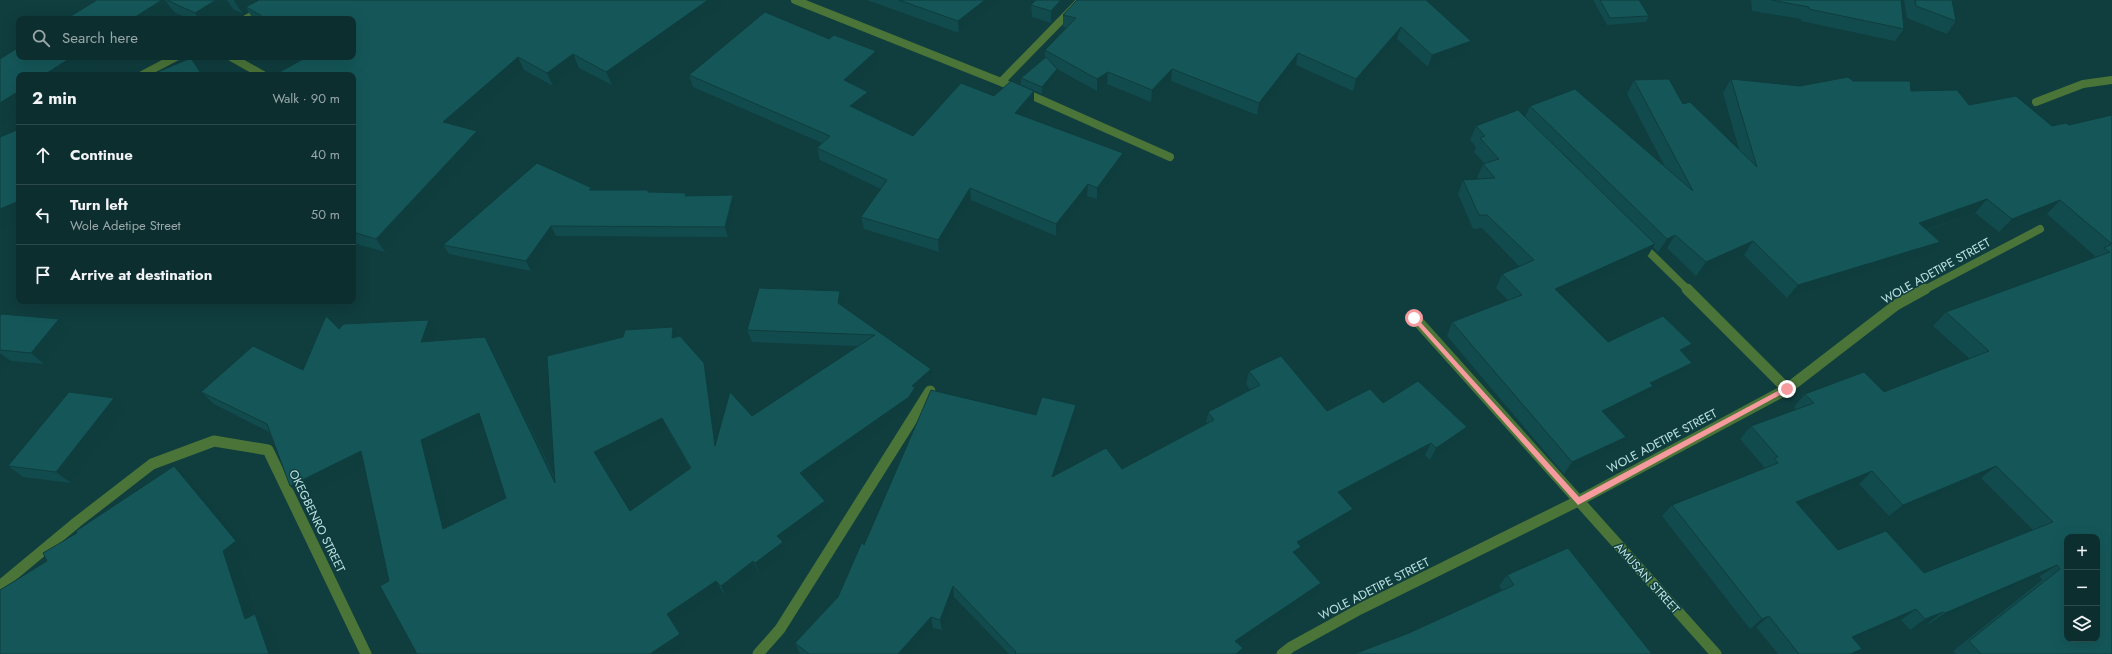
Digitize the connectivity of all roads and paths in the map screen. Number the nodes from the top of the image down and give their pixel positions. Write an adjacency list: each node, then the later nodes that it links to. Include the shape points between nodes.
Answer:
1 (279, 0): 4 (street)
2 (795, 0): 10 (street)
3 (1081, 0): 10 (street)
4 (251, 16)
5 (170, 60): 7 (street)
6 (236, 60): 8 (street)
7 (148, 72)
8 (258, 72)
9 (2112, 80): 11 (street, via 2065,89)
10 (1001, 82): 12 (street)
11 (2036, 102)
12 (1170, 156)
13 (2040, 229): 16 (street, WOLE ADETIPE STREET, via 1896,305)
14 (1634, 238): 16 (street)
15 (1414, 318): 18 (street, AMUSAN STREET)
16 (1787, 389): 18 (street, WOLE ADETIPE STREET)
17 (930, 391): 21 (street, via 780,629)
18 (1578, 501): 22 (street, WOLE ADETIPE STREET, via 1360,609); 23 (street, AMUSAN STREET)
19 (0, 586): 20 (street, OKEGBENRO STREET, via 152,464 214,441 268,450)
20 (366, 654)
21 (758, 654)
22 (1282, 654)
23 (1716, 654)

